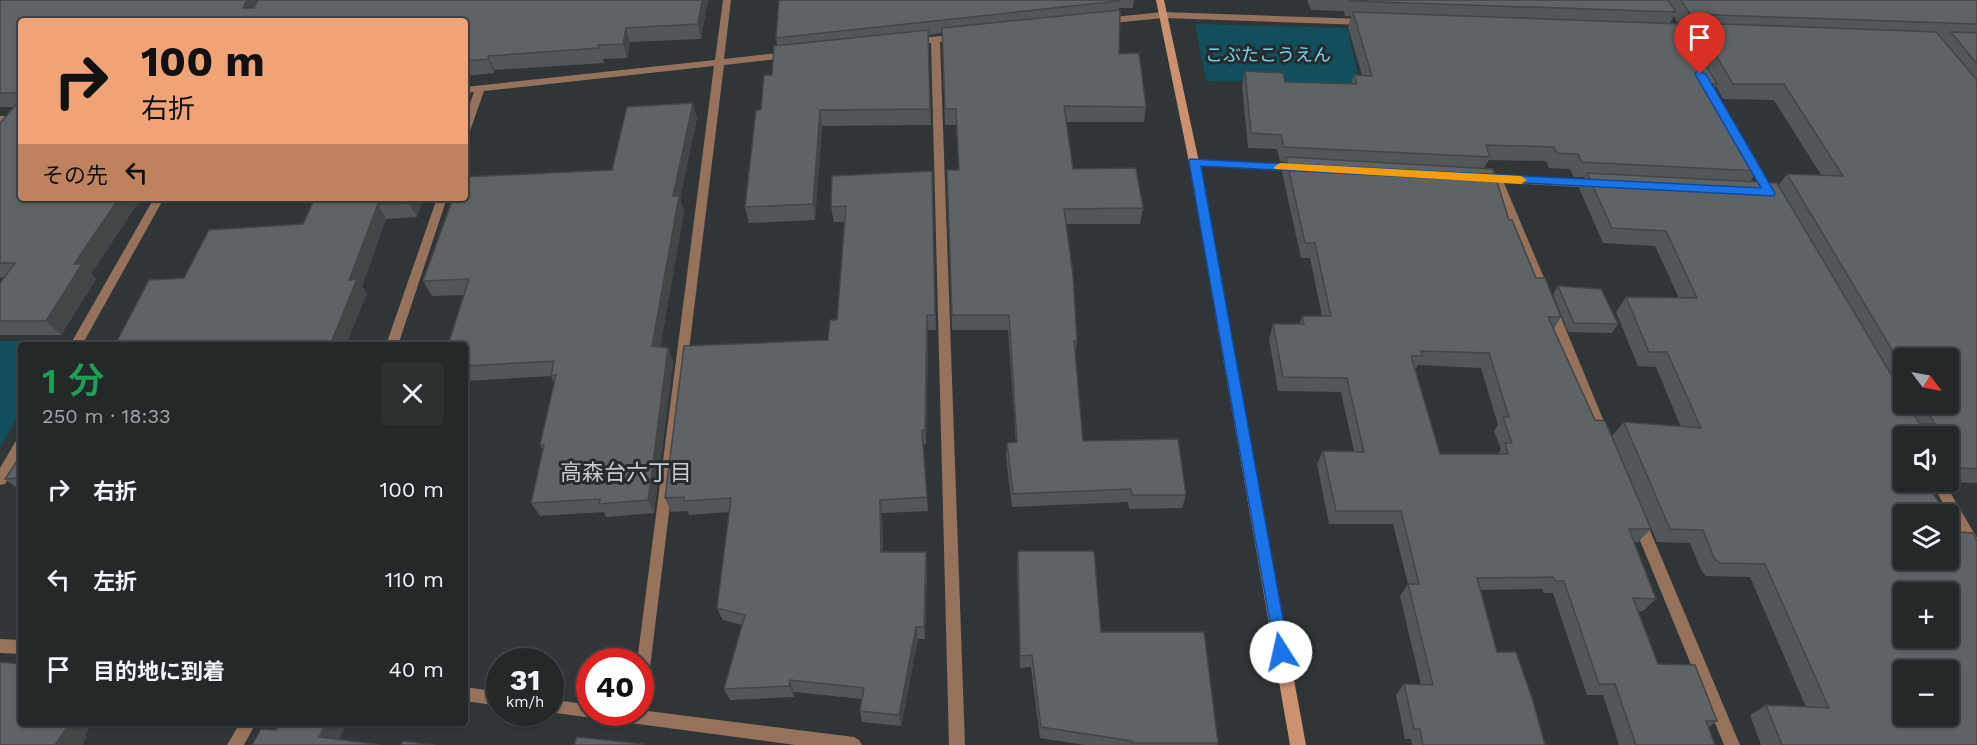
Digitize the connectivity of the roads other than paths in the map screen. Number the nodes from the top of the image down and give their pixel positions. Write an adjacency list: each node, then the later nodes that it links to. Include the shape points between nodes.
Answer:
1 (727, 0): 10 (street)
2 (1160, 0): 3 (street)
3 (1163, 15): 4 (street); 5 (street); 17 (street)
4 (1094, 22)
5 (1378, 23)
6 (969, 36): 7 (street)
7 (935, 40): 8 (street); 40 (street)
8 (901, 43)
9 (798, 54): 10 (street)
10 (718, 62): 11 (street); 33 (street)
11 (480, 88): 12 (street); 15 (street)
12 (468, 90)
13 (0, 119): 14 (street)
14 (18, 119)
15 (468, 122)
16 (1746, 153): 20 (street, via 1772,198)
17 (1194, 162): 18 (street); 41 (street)
18 (1311, 168)
19 (1604, 184): 26 (street, via 1492,179)
20 (1758, 192)
21 (157, 201): 23 (street)
22 (441, 201): 24 (street)
23 (78, 342)
24 (393, 342)
25 (18, 447): 27 (street)
26 (1610, 451)
27 (0, 480)
28 (1943, 492): 30 (street)
29 (1633, 506): 42 (street)
30 (1977, 550)
31 (0, 646): 32 (street)
32 (18, 647)
33 (645, 648)
34 (468, 694): 35 (street)
35 (486, 697)
36 (654, 717): 39 (street)
37 (246, 726): 38 (street)
38 (234, 745)
39 (854, 745)
40 (957, 745)
41 (1298, 745)
42 (1732, 745)

